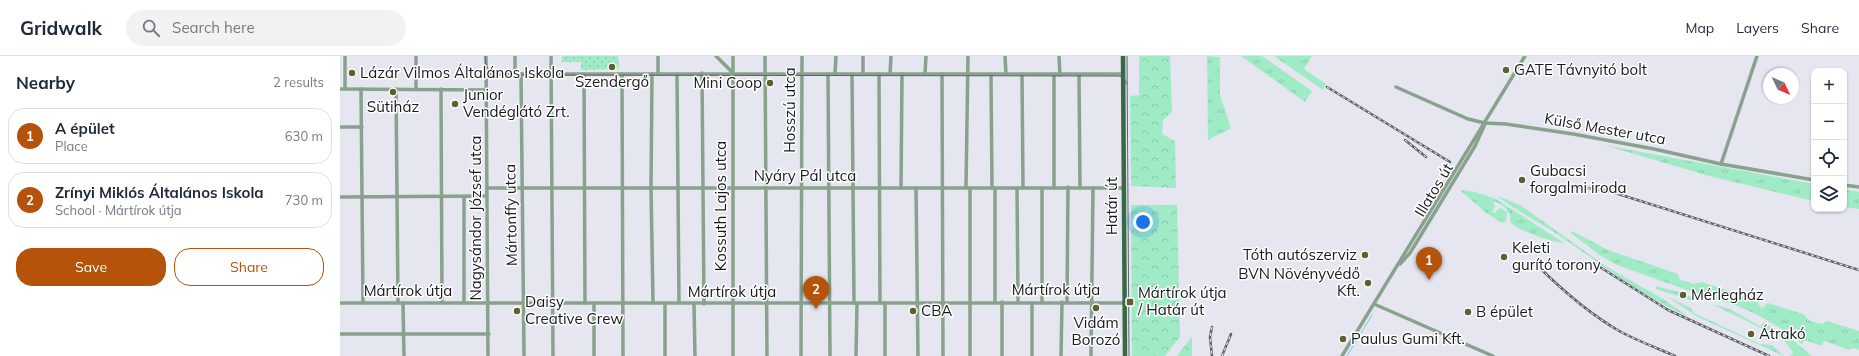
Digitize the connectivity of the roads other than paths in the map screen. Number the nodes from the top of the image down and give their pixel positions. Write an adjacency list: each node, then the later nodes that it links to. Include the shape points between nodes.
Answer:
1 (345, 56): 53 (street)
2 (416, 56): 56 (street)
3 (486, 56): 21 (street, Nagysándor József utca)
4 (515, 56): 22 (street)
5 (551, 56): 24 (street)
6 (658, 56): 28 (street)
7 (716, 56): 31 (street)
8 (733, 56): 31 (street, Kossuth Lajos utca)
9 (764, 56): 32 (street)
10 (802, 56): 33 (street, Hosszú utca)
11 (836, 56): 35 (street)
12 (863, 56): 37 (street)
13 (891, 56): 39 (street)
14 (926, 56): 41 (street)
15 (968, 56): 46 (street)
16 (1005, 56): 44 (street)
17 (1059, 56): 49 (street)
18 (1123, 56): 45 (main road, Határ út)
19 (1525, 56): 59 (street, Illatos út)
20 (1757, 56): 62 (street)
21 (486, 74): 22 (street); 58 (street, Nagysándor József utca)
22 (515, 74): 23 (street)
23 (522, 74): 24 (street); 71 (street, Mártonffy utca)
24 (552, 74): 25 (street); 72 (street)
25 (584, 74): 26 (street); 73 (street)
26 (622, 74): 27 (street); 74 (street)
27 (652, 74): 28 (street); 75 (street)
28 (658, 74): 29 (street)
29 (677, 74): 30 (street); 76 (street)
30 (702, 74): 31 (street); 77 (street)
31 (733, 74): 32 (street); 78 (street, Kossuth Lajos utca)
32 (765, 74): 33 (street); 79 (street)
33 (802, 74): 34 (street); 65 (street, Hosszú utca)
34 (828, 74): 35 (street); 66 (street)
35 (835, 74): 36 (street)
36 (852, 74): 37 (street); 80 (street)
37 (863, 74): 38 (street)
38 (879, 74): 39 (street); 67 (street)
39 (890, 74): 40 (street)
40 (902, 74): 41 (street); 81 (street)
41 (925, 74): 42 (street)
42 (942, 74): 46 (street); 83 (street)
43 (991, 74): 44 (street); 46 (street); 85 (street)
44 (1006, 74): 47 (street)
45 (1123, 74): 50 (street); 92 (main road, Határ út)
46 (967, 75): 84 (street)
47 (1022, 75): 48 (street); 87 (street)
48 (1054, 75): 49 (street); 89 (street)
49 (1060, 75): 50 (street)
50 (1079, 75): 68 (street)
51 (1396, 87): 59 (street, Külső Mester utca, via 1468,119)
52 (340, 89): 53 (street)
53 (345, 89): 54 (street)
54 (361, 89): 55 (street); 61 (street)
55 (396, 89): 56 (street); 93 (street)
56 (416, 89): 57 (street)
57 (441, 89): 58 (street); 94 (street)
58 (486, 90): 70 (street, Nagysándor József utca)
59 (1485, 123): 62 (street, Külső Mester utca, via 1573,134); 135 (street, Illatos út)
60 (340, 127): 61 (street)
61 (362, 127): 97 (street)
62 (1721, 164): 63 (street, Külső Mester utca)
63 (1811, 179)
64 (1847, 185): 69 (street)
65 (801, 187): 66 (street, Nyáry Pál utca); 79 (street, Nyáry Pál utca); 134 (street, Hosszú utca)
66 (829, 187): 80 (street, Nyáry Pál utca); 120 (street)
67 (879, 187): 80 (street, Nyáry Pál utca); 81 (street, Nyáry Pál utca); 121 (street)
68 (1080, 187): 90 (street, Nyáry Pál utca); 91 (street, Nyáry Pál utca)
69 (1859, 187)
70 (487, 188): 71 (street, Nyáry Pál utca); 95 (street, Nagysándor József utca)
71 (523, 188): 72 (street, Nyáry Pál utca); 115 (street, Mártonffy utca)
72 (552, 188): 73 (street, Nyáry Pál utca); 99 (street)
73 (584, 188): 74 (street, Nyáry Pál utca); 100 (street)
74 (623, 188): 75 (street, Nyáry Pál utca); 117 (street)
75 (651, 188): 76 (street, Nyáry Pál utca); 118 (street)
76 (678, 188): 77 (street, Nyáry Pál utca); 119 (street)
77 (704, 188): 78 (street, Nyáry Pál utca); 131 (street)
78 (733, 188): 79 (street, Nyáry Pál utca); 132 (street, Kossuth Lajos utca)
79 (766, 188): 133 (street)
80 (854, 188): 101 (street)
81 (901, 188): 82 (street, Nyáry Pál utca)
82 (916, 188): 83 (street, Nyáry Pál utca); 123 (street)
83 (941, 188): 84 (street, Nyáry Pál utca); 124 (street)
84 (968, 188): 85 (street, Nyáry Pál utca); 102 (street)
85 (993, 188): 86 (street, Nyáry Pál utca); 103 (street)
86 (1017, 188): 87 (street, Nyáry Pál utca); 105 (street)
87 (1023, 188): 88 (street, Nyáry Pál utca)
88 (1042, 188): 89 (street, Nyáry Pál utca); 126 (street)
89 (1054, 188): 90 (street, Nyáry Pál utca)
90 (1068, 188): 107 (street)
91 (1092, 188): 92 (street, Nyáry Pál utca); 127 (street)
92 (1124, 188): 128 (main road, Határ út)
93 (397, 196): 94 (street); 97 (street); 110 (street)
94 (441, 196): 98 (street); 112 (street)
95 (487, 196): 98 (street); 114 (street, Nagysándor József utca)
96 (340, 197): 97 (street)
97 (362, 197): 109 (street)
98 (464, 197): 113 (street)
99 (552, 302): 100 (street, Mártírok útja); 115 (street, Mártírok útja); 142 (street)
100 (585, 302): 116 (street, Mártírok útja)
101 (855, 302): 120 (street, Mártírok útja); 121 (street, Mártírok útja); 151 (street)
102 (970, 302): 103 (street, Mártírok útja); 124 (street, Mártírok útja); 155 (street)
103 (995, 302): 104 (street, Mártírok útja)
104 (1002, 302): 105 (street, Mártírok útja); 156 (street)
105 (1018, 302): 125 (street, Mártírok útja)
106 (1062, 302): 107 (street, Mártírok útja); 126 (street, Mártírok útja); 158 (street)
107 (1067, 302): 127 (street, Mártírok útja)
108 (340, 303): 109 (street, Mártírok útja)
109 (363, 303): 110 (street, Mártírok útja)
110 (398, 303): 111 (street, Mártírok útja)
111 (403, 303): 112 (street, Mártírok útja); 137 (street)
112 (442, 303): 113 (street, Mártírok útja)
113 (464, 303): 114 (street, Mártírok útja)
114 (488, 303): 115 (street, Mártírok útja); 138 (street, Nagysándor József utca)
115 (524, 303): 141 (street, Mártonffy utca)
116 (594, 303): 117 (street, Mártírok útja); 143 (street)
117 (622, 303): 118 (street, Mártírok útja); 144 (street)
118 (653, 303): 129 (street, Mártírok útja)
119 (679, 303): 129 (street, Mártírok útja); 130 (street, Mártírok útja)
120 (830, 303): 134 (street, Mártírok útja); 150 (street)
121 (880, 303): 122 (street, Mártírok útja)
122 (885, 303): 123 (street, Mártírok útja); 152 (street)
123 (918, 303): 124 (street, Mártírok útja); 153 (street)
124 (943, 303): 154 (street)
125 (1032, 303): 126 (street, Mártírok útja); 157 (street)
126 (1042, 303)
127 (1091, 303): 128 (street, Mártírok útja); 159 (street)
128 (1124, 303): 160 (main road, Határ út)
129 (665, 304): 145 (street)
130 (694, 304): 131 (street, Mártírok útja); 146 (street)
131 (704, 304): 132 (street, Mártírok útja)
132 (733, 304): 133 (street, Mártírok útja); 147 (street, Kossuth Lajos utca)
133 (767, 304): 134 (street, Mártírok útja); 148 (street)
134 (801, 304): 149 (street, Hosszú utca)
135 (1374, 304): 161 (street, Illatos út); 162 (street)
136 (340, 334): 137 (street)
137 (403, 334): 138 (street); 139 (street)
138 (489, 334): 140 (street, Nagysándor József utca)
139 (404, 356)
140 (488, 356)
141 (524, 356)
142 (553, 356)
143 (594, 356)
144 (623, 356)
145 (665, 356)
146 (695, 356)
147 (733, 356)
148 (767, 356)
149 (800, 356)
150 (830, 356)
151 (856, 356)
152 (885, 356)
153 (918, 356)
154 (943, 356)
155 (970, 356)
156 (1002, 356)
157 (1032, 356)
158 (1061, 356)
159 (1091, 356)
160 (1125, 356)
161 (1342, 356)
162 (1493, 356)

